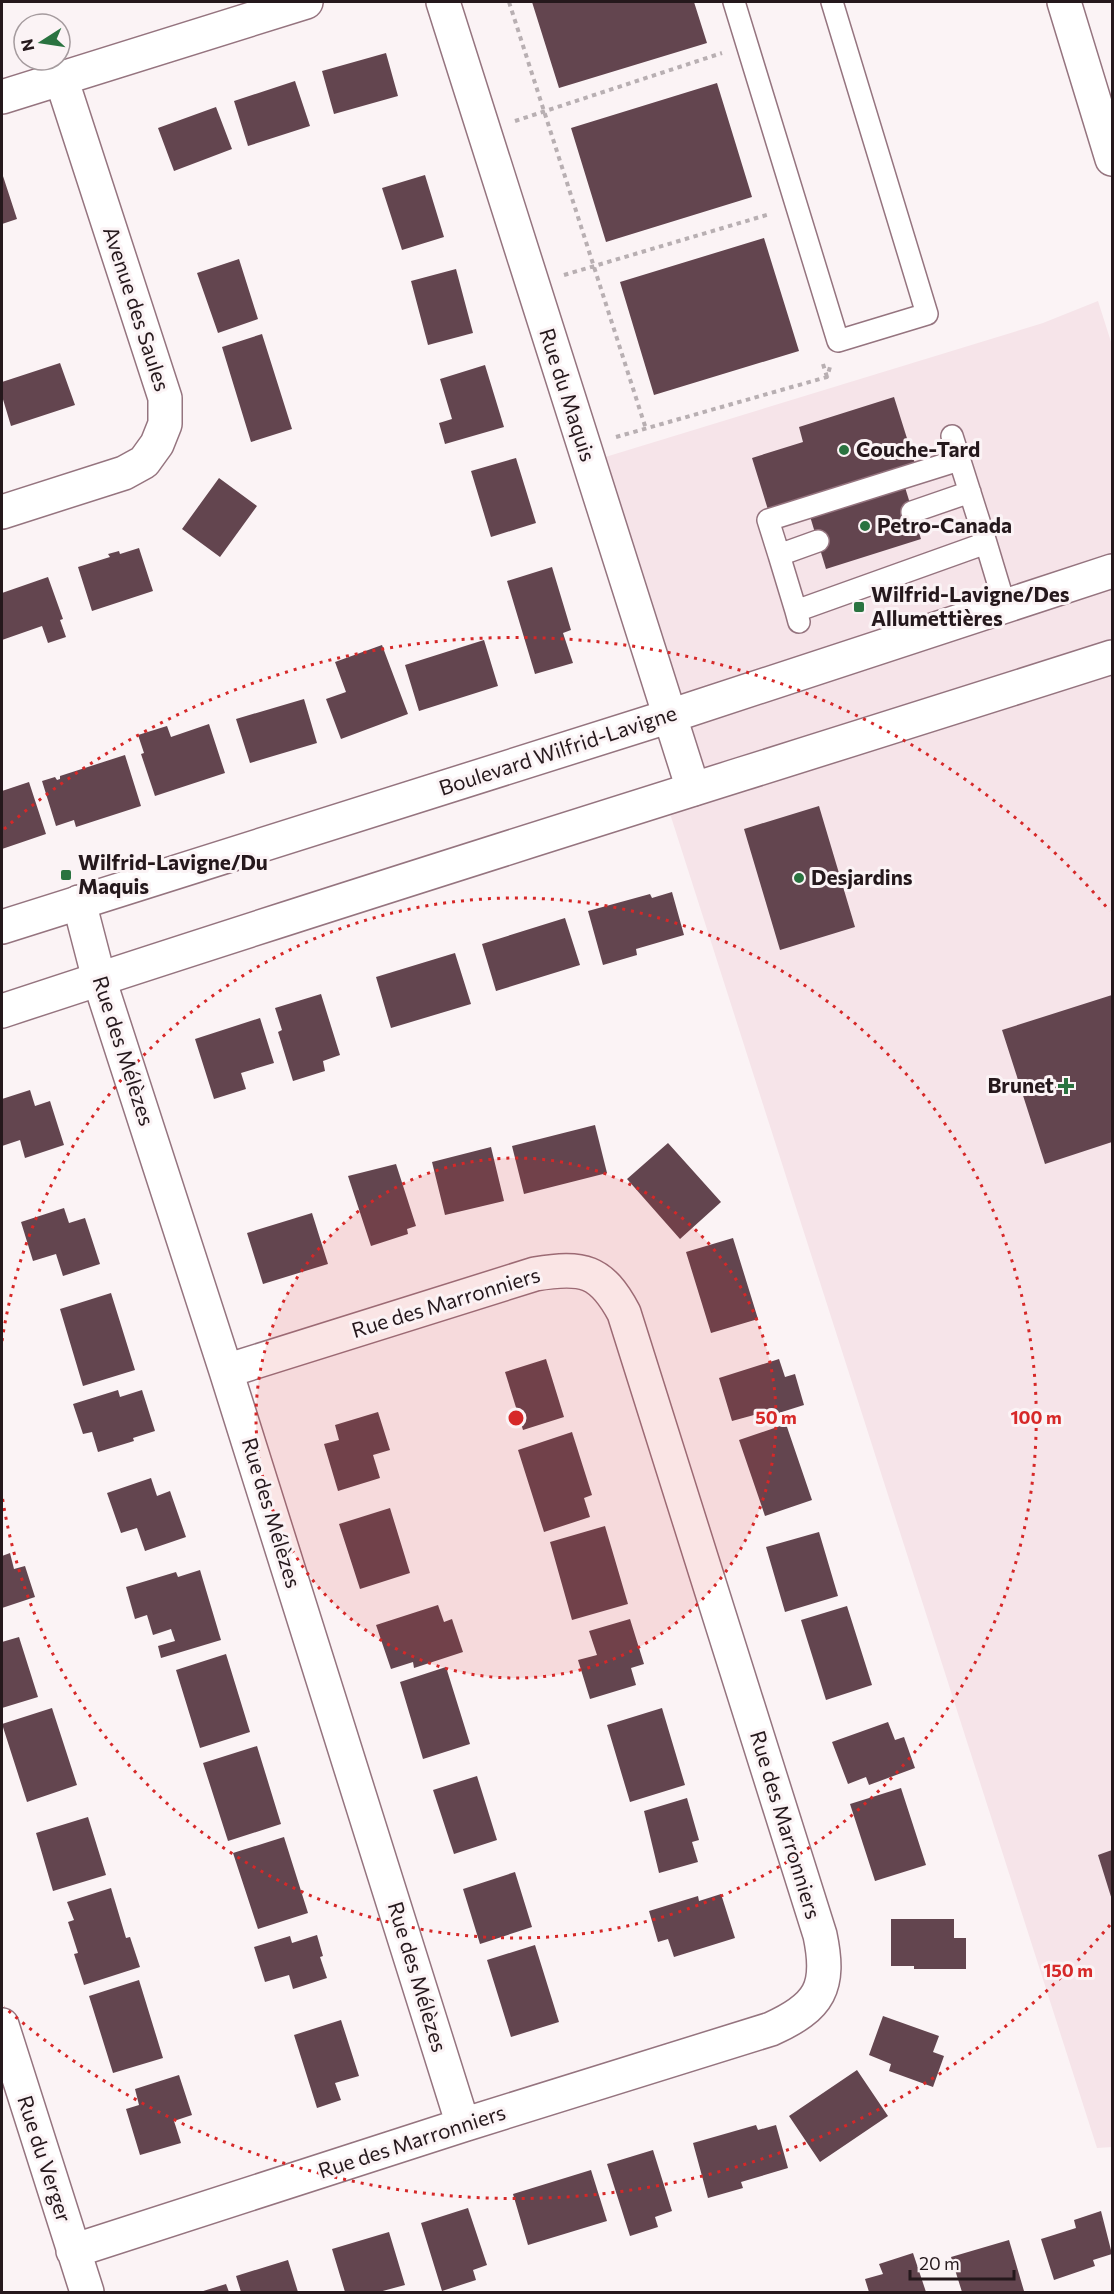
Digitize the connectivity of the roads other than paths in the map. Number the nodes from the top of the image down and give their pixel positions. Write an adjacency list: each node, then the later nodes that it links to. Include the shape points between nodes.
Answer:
1 (306, 2): 6 (main road)
2 (443, 2): 20 (main road, Rue du Maquis)
3 (734, 2): 4 (lane, via 838,340 927,314)
4 (832, 2)
5 (1064, 2): 8 (main road)
6 (61, 78): 7 (main road); 12 (main road, Avenue des Saules, via 165,399 165,424 144,462 124,473)
7 (2, 97)
8 (1113, 159)
9 (952, 436): 10 (lane)
10 (959, 460): 11 (lane); 16 (lane, via 768,520)
11 (970, 492): 13 (lane); 15 (lane)
12 (2, 512)
13 (912, 512)
14 (818, 541): 16 (lane)
15 (986, 543): 16 (lane, via 798,616); 18 (lane)
16 (779, 555)
17 (1113, 571): 18 (main road, Boulevard Wilfrid-Lavigne)
18 (1005, 606): 20 (main road, Boulevard Wilfrid-Lavigne)
19 (1113, 657): 21 (main road)
20 (670, 716): 21 (main road, Rue du Maquis); 22 (main road, Boulevard Wilfrid-Lavigne)
21 (693, 789): 24 (main road)
22 (79, 902): 23 (main road, Boulevard Wilfrid-Lavigne); 24 (main road, Rue des Mélèzes)
23 (2, 927)
24 (99, 979): 25 (main road); 26 (main road, Rue des Mélèzes)
25 (2, 1011)
26 (226, 1371): 28 (main road, Rue des Mélèzes); 28 (main road, Rue des Marronniers, via 535,1274 578,1271 597,1278 612,1292 624,1314 816,1924 825,1959 823,1983 812,2003 796,2018)
27 (2, 2025): 29 (main road, Rue du Verger)
28 (463, 2125): 29 (main road, Rue des Marronniers)
29 (73, 2251): 30 (main road, Rue du Verger)
30 (87, 2292)

